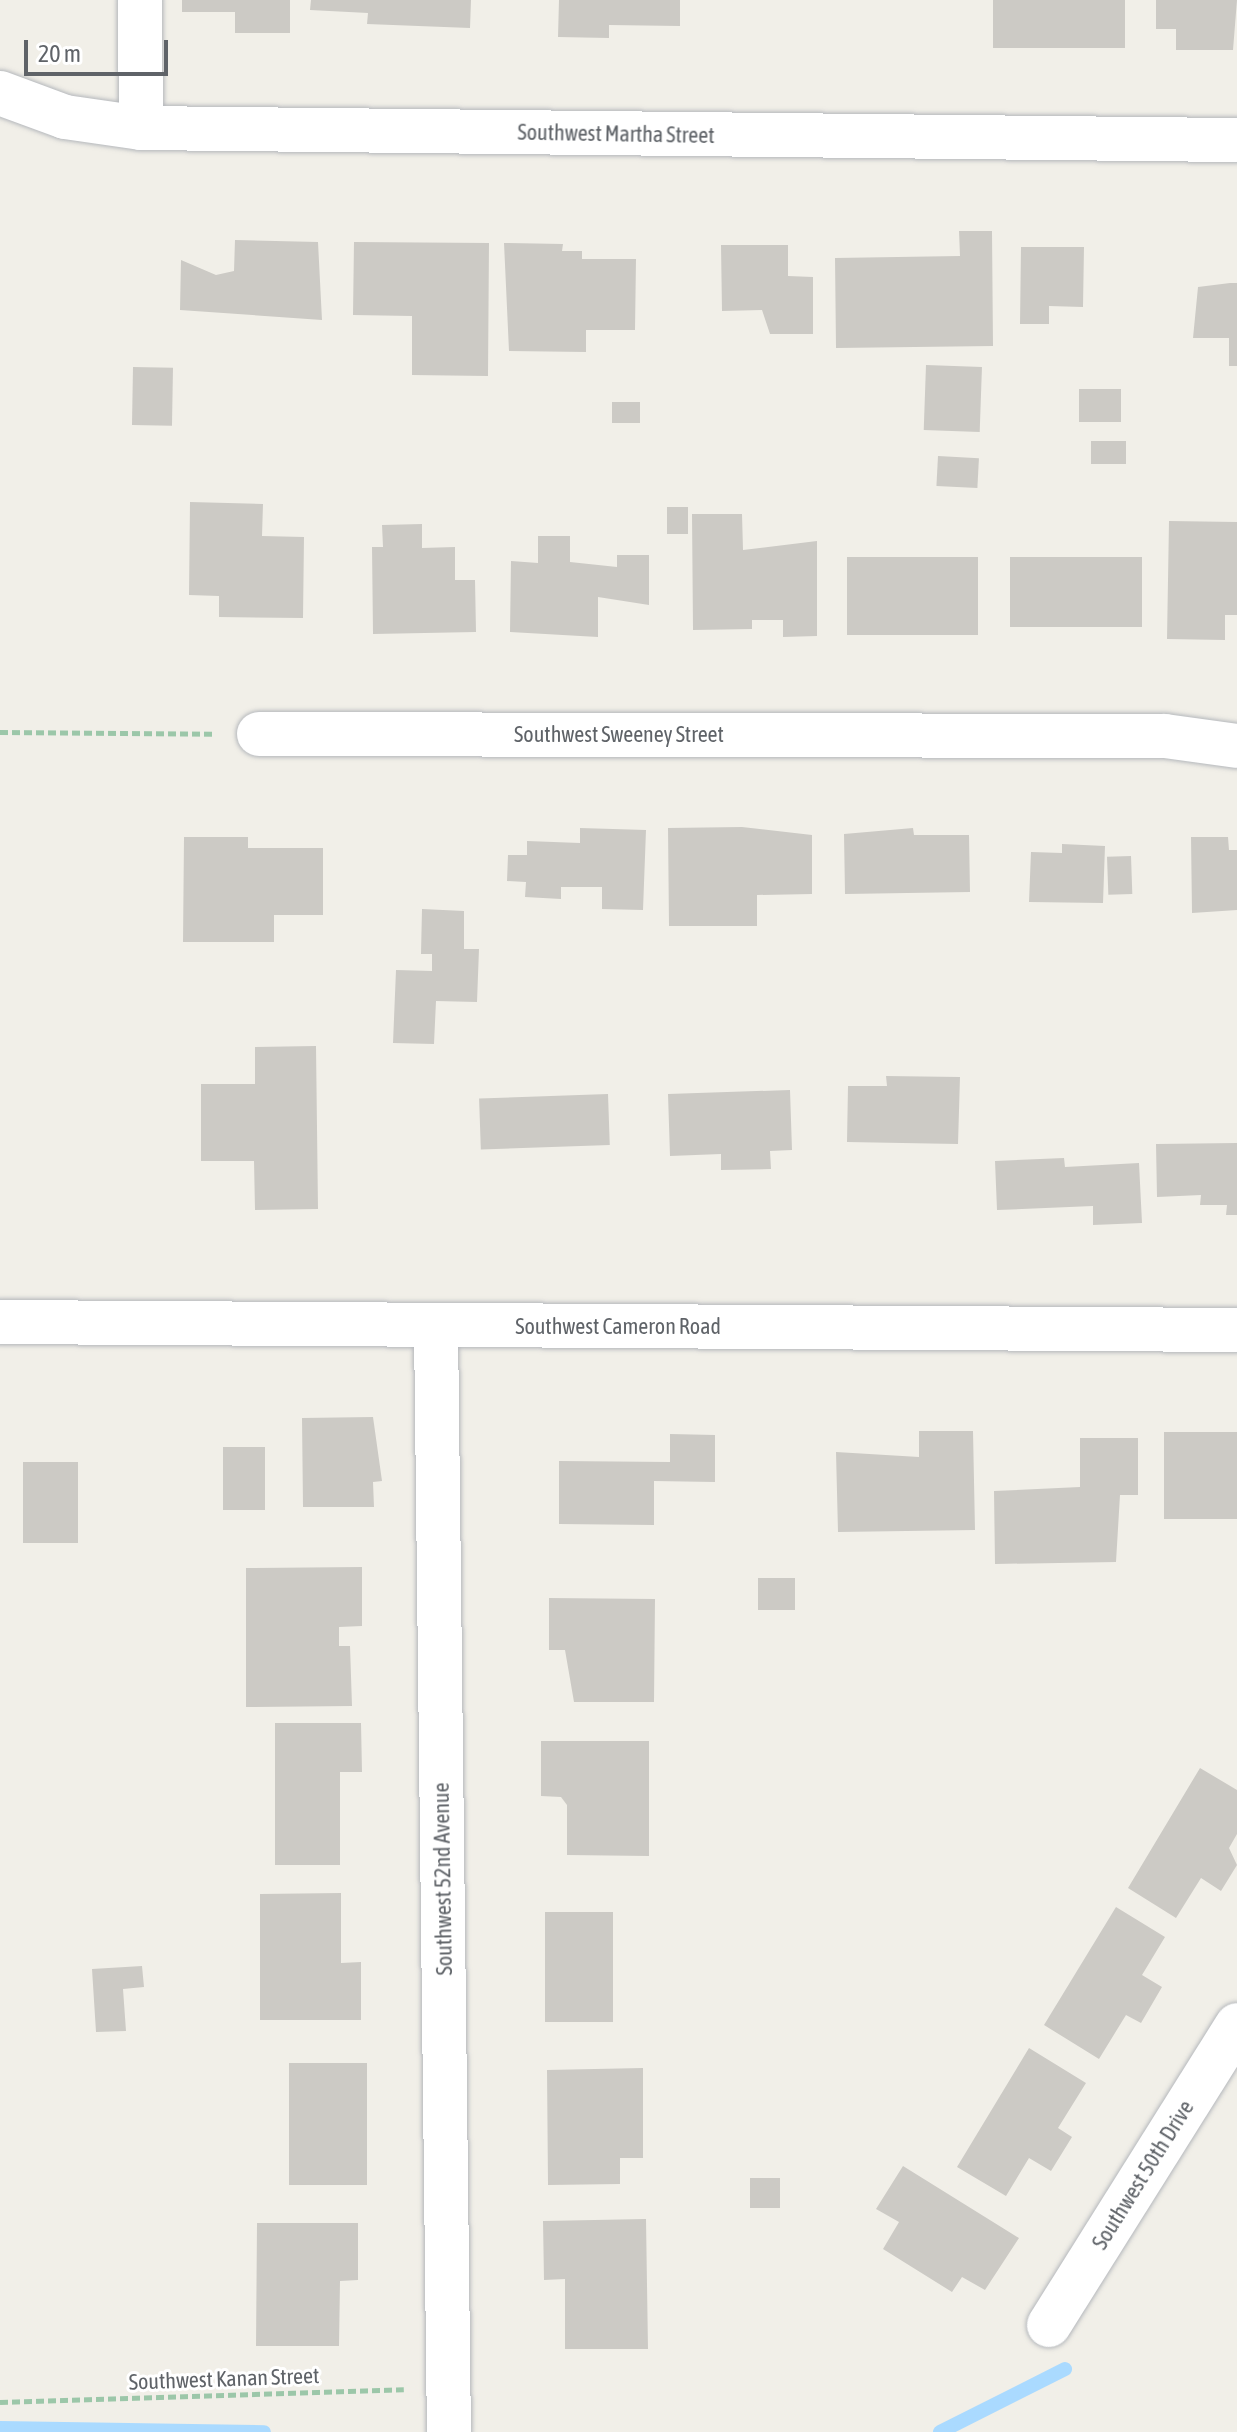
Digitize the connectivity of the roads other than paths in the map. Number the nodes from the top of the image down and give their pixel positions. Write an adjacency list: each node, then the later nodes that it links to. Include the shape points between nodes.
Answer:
1 (140, 0): 3 (street)
2 (0, 93): 3 (street, Southwest Martha Street, via 65,117)
3 (141, 128): 4 (street, Southwest Martha Street)
4 (1237, 140)
5 (259, 734): 6 (street, Southwest Sweeney Street, via 1165,736)
6 (1237, 746)
7 (0, 1322): 8 (street, Southwest Cameron Road)
8 (436, 1326): 9 (street, Southwest Cameron Road); 12 (street, Southwest 52nd Avenue)
9 (1237, 1330)
10 (1237, 2025): 11 (street, Southwest 50th Drive)
11 (1049, 2325)
12 (449, 2432)

